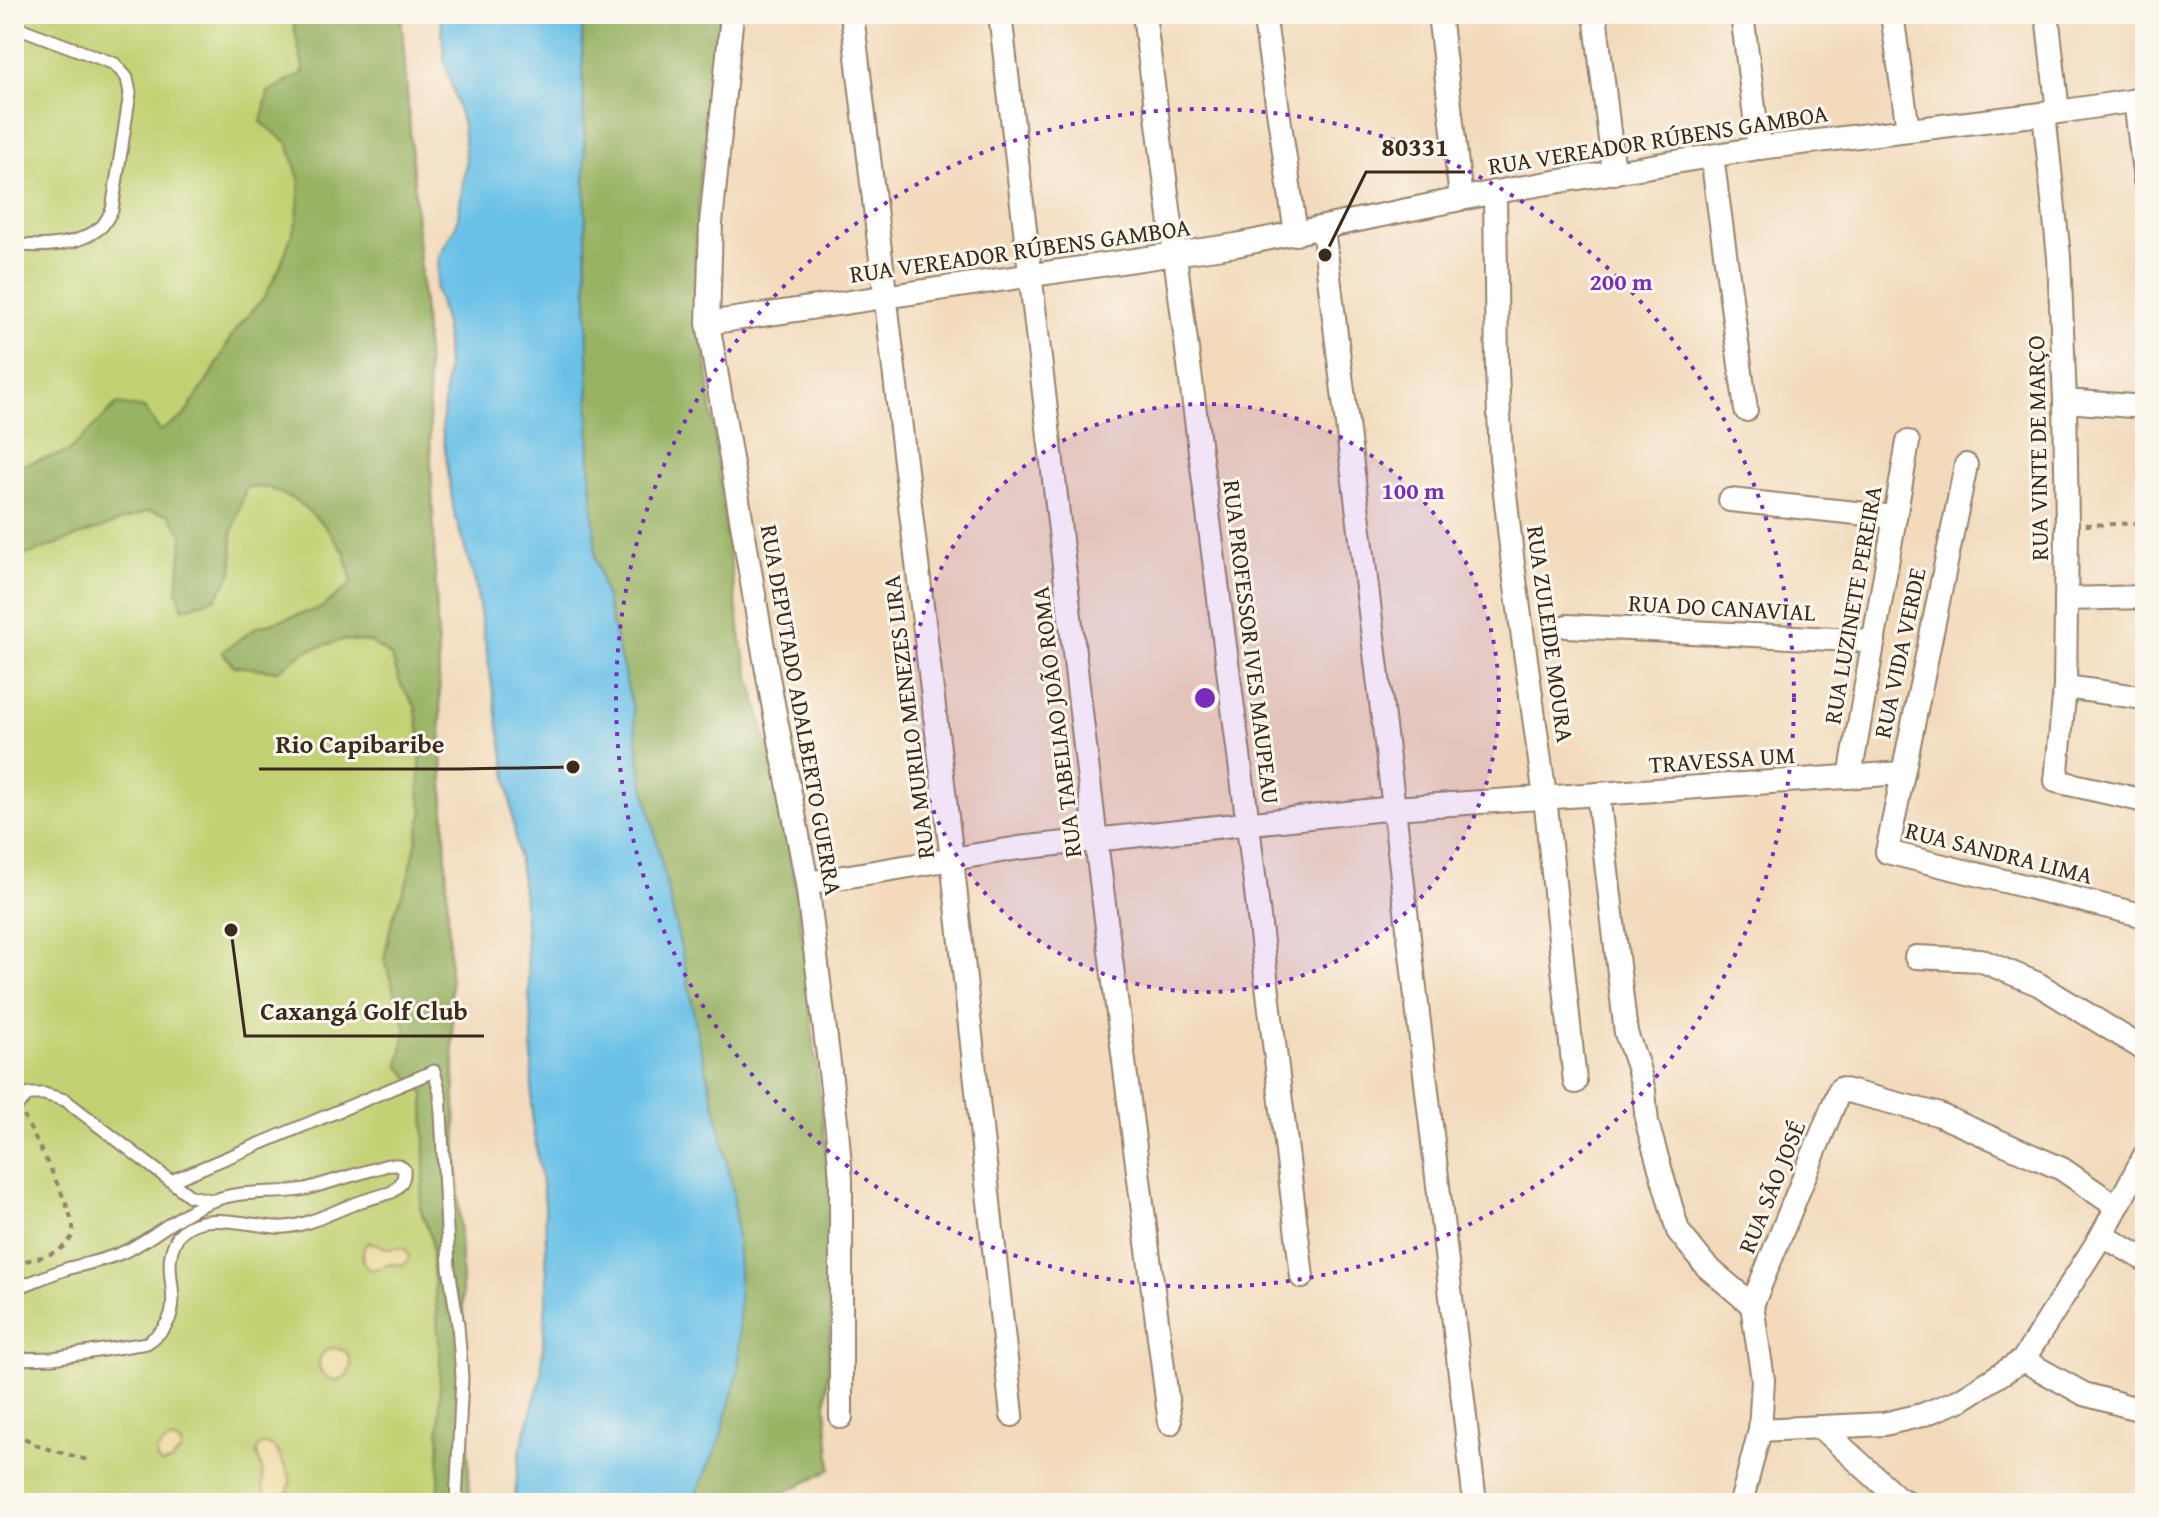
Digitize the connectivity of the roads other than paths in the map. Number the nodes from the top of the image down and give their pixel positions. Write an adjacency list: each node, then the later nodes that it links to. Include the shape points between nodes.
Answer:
1 (732, 14): 27 (street, RUA DEPUTADO ADALBERTO GUERRA, via 711,223)
2 (852, 14): 26 (street, RUA MURILO MENEZES LIRA)
3 (1000, 14): 25 (street, RUA TABELIAO JOÃO ROMA)
4 (1144, 14): 24 (street, RUA PROFESSOR IVES MAUPEAU)
5 (1264, 14): 22 (street)
6 (1439, 14): 20 (street)
7 (1595, 14): 17 (street)
8 (1742, 14): 15 (street)
9 (1892, 14): 14 (street)
10 (2047, 14): 13 (street, RUA VINTE DE MARÇO)
11 (14, 26): 23 (lane, via 115,64 127,78 130,93 112,210 103,226 61,244)
12 (2140, 100): 13 (street, RUA VEREADOR RÚBENS GAMBOA); 18 (street)
13 (2051, 113): 14 (street, RUA VEREADOR RÚBENS GAMBOA); 28 (street, RUA VINTE DE MARÇO)
14 (1908, 130): 15 (street, RUA VEREADOR RÚBENS GAMBOA)
15 (1759, 148): 16 (street, RUA VEREADOR RÚBENS GAMBOA)
16 (1712, 156): 17 (street, RUA VEREADOR RÚBENS GAMBOA); 30 (street)
17 (1614, 173): 19 (street, RUA VEREADOR RÚBENS GAMBOA)
18 (2145, 181)
19 (1495, 192): 20 (street, RUA VEREADOR RÚBENS GAMBOA); 44 (street, RUA ZULEIDE MOURA, via 1501,457)
20 (1461, 198): 21 (street, RUA VEREADOR RÚBENS GAMBOA)
21 (1323, 228): 22 (street, RUA VEREADOR RÚBENS GAMBOA); 46 (street)
22 (1296, 234): 24 (street, RUA VEREADOR RÚBENS GAMBOA)
23 (14, 244)
24 (1175, 254): 25 (street, RUA VEREADOR RÚBENS GAMBOA); 47 (street, RUA PROFESSOR IVES MAUPEAU)
25 (1031, 275): 26 (street, RUA VEREADOR RÚBENS GAMBOA); 48 (street, RUA TABELIAO JOÃO ROMA)
26 (887, 297): 27 (street, RUA VEREADOR RÚBENS GAMBOA); 50 (street, RUA MURILO MENEZES LIRA)
27 (708, 323): 51 (street, RUA DEPUTADO ADALBERTO GUERRA)
28 (2065, 401): 29 (street); 36 (street, RUA VINTE DE MARÇO)
29 (2145, 407)
30 (1746, 410)
31 (1908, 442): 34 (street, RUA LUZINETE PEREIRA)
32 (1966, 465): 41 (street, RUA VIDA VERDE)
33 (1730, 500): 34 (street)
34 (1895, 517): 38 (street, RUA LUZINETE PEREIRA)
35 (2145, 597): 36 (street)
36 (2066, 599): 39 (street, RUA VINTE DE MARÇO)
37 (1567, 626): 38 (street, RUA DO CANAVIAL)
38 (1874, 641): 42 (street, RUA LUZINETE PEREIRA)
39 (2065, 687): 40 (street); 45 (street, RUA VINTE DE MARÇO, via 2056,781)
40 (2145, 698)
41 (1902, 773): 42 (street, TRAVESSA UM); 49 (street, RUA VIDA VERDE)
42 (1850, 777): 43 (street, TRAVESSA UM)
43 (1598, 794): 44 (street, TRAVESSA UM); 65 (street, via 1626,1033 1678,1231 1706,1266)
44 (1545, 797): 46 (street, TRAVESSA UM); 55 (street, RUA ZULEIDE MOURA)
45 (2145, 801)
46 (1394, 808): 47 (street, TRAVESSA UM); 75 (street)
47 (1248, 825): 48 (street, TRAVESSA UM); 63 (street, RUA PROFESSOR IVES MAUPEAU)
48 (1096, 841): 50 (street, TRAVESSA UM); 71 (street, RUA TABELIAO JOÃO ROMA)
49 (1887, 852): 52 (street, RUA SANDRA LIMA)
50 (952, 859): 51 (street, TRAVESSA UM); 69 (street, RUA MURILO MENEZES LIRA)
51 (807, 883): 70 (street, RUA DEPUTADO ADALBERTO GUERRA, via 841,1180)
52 (2145, 916)
53 (1916, 957): 54 (street, via 1980,960 2038,984)
54 (2145, 1050)
55 (1575, 1082)
56 (19, 1104): 58 (lane, via 29,1094 65,1100)
57 (2145, 1155): 60 (street)
58 (171, 1181): 59 (lane, via 190,1196); 74 (lane, via 434,1071 462,1377)
59 (212, 1200): 64 (lane, via 128,1250); 66 (lane, via 306,1189 388,1165 402,1166 405,1174 392,1192 299,1225 221,1220 186,1228 173,1248 173,1308 159,1335 147,1343)
60 (2117, 1207): 61 (street); 65 (street, RUA SÃO JOSÉ, via 2062,1169 1937,1114 1840,1089)
61 (2102, 1235): 62 (street); 67 (street)
62 (2145, 1260)
63 (1302, 1277)
64 (14, 1289)
65 (1752, 1305): 73 (street, via 1763,1380)
66 (14, 1359)
67 (2023, 1360): 68 (street, via 2084,1394); 72 (street, via 1960,1400 1922,1415 1884,1424)
68 (2145, 1411)
69 (1012, 1415)
70 (841, 1417)
71 (1170, 1423)
72 (1820, 1427): 73 (street); 77 (street)
73 (1760, 1430): 76 (street)
74 (456, 1503)
75 (1475, 1503)
76 (1741, 1503)
77 (1908, 1503)

